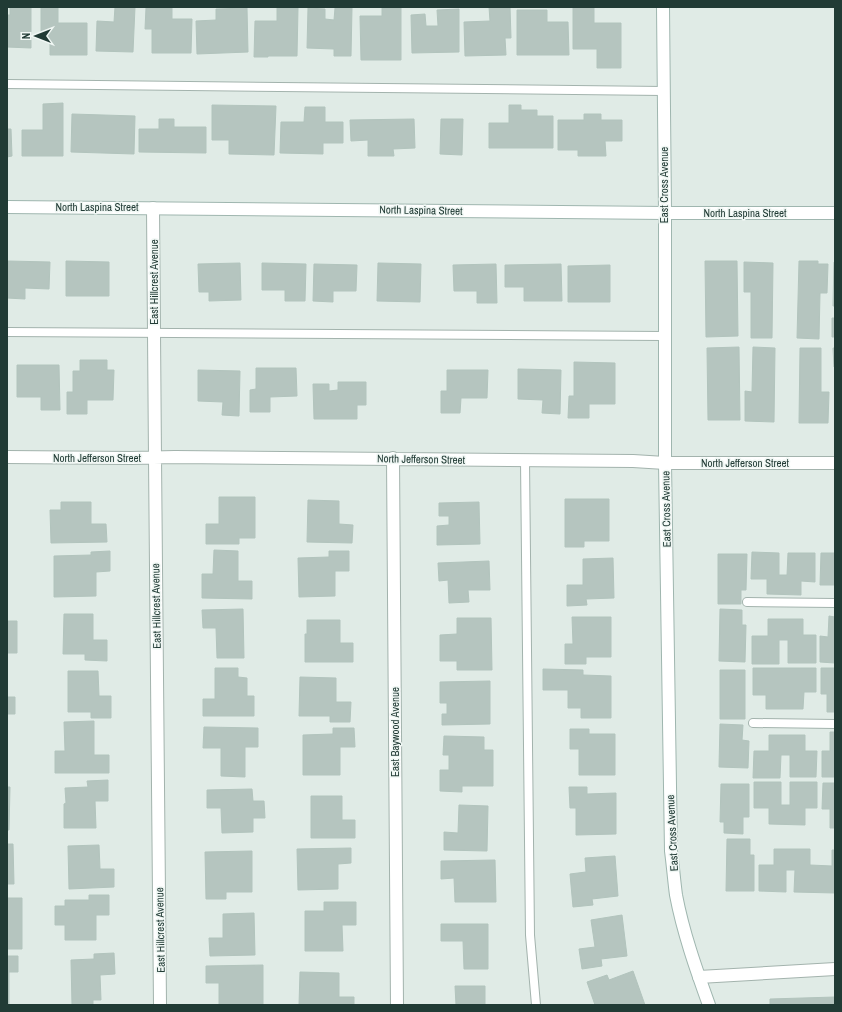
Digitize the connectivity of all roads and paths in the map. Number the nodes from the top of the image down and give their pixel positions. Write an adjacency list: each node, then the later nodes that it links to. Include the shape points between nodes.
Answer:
1 (662, 7): 3 (street, East Cross Avenue)
2 (7, 84): 3 (lane)
3 (664, 90): 6 (street, East Cross Avenue)
4 (7, 207): 5 (street, North Laspina Street)
5 (153, 208): 6 (street, North Laspina Street); 9 (street, East Hillcrest Avenue)
6 (665, 212): 7 (street, North Laspina Street); 10 (street, East Cross Avenue)
7 (835, 213)
8 (7, 332): 9 (lane)
9 (154, 334): 10 (lane); 12 (street, East Hillcrest Avenue)
10 (664, 336): 15 (street, East Cross Avenue)
11 (7, 457): 12 (street, North Jefferson Street)
12 (155, 458): 13 (street, North Jefferson Street); 23 (street, East Hillcrest Avenue)
13 (393, 458): 14 (street, North Jefferson Street); 24 (street, East Baywood Avenue)
14 (525, 460): 15 (street, North Jefferson Street); 25 (lane, via 530,935)
15 (665, 463): 16 (street, North Jefferson Street); 22 (street, East Cross Avenue, via 671,852 676,895)
16 (835, 463)
17 (747, 602): 18 (lane)
18 (835, 603)
19 (753, 723): 20 (lane)
20 (835, 724)
21 (835, 969): 22 (street)
22 (699, 977): 26 (street, East Cross Avenue)
23 (160, 1005)
24 (397, 1005)
25 (536, 1005)
26 (709, 1005)

